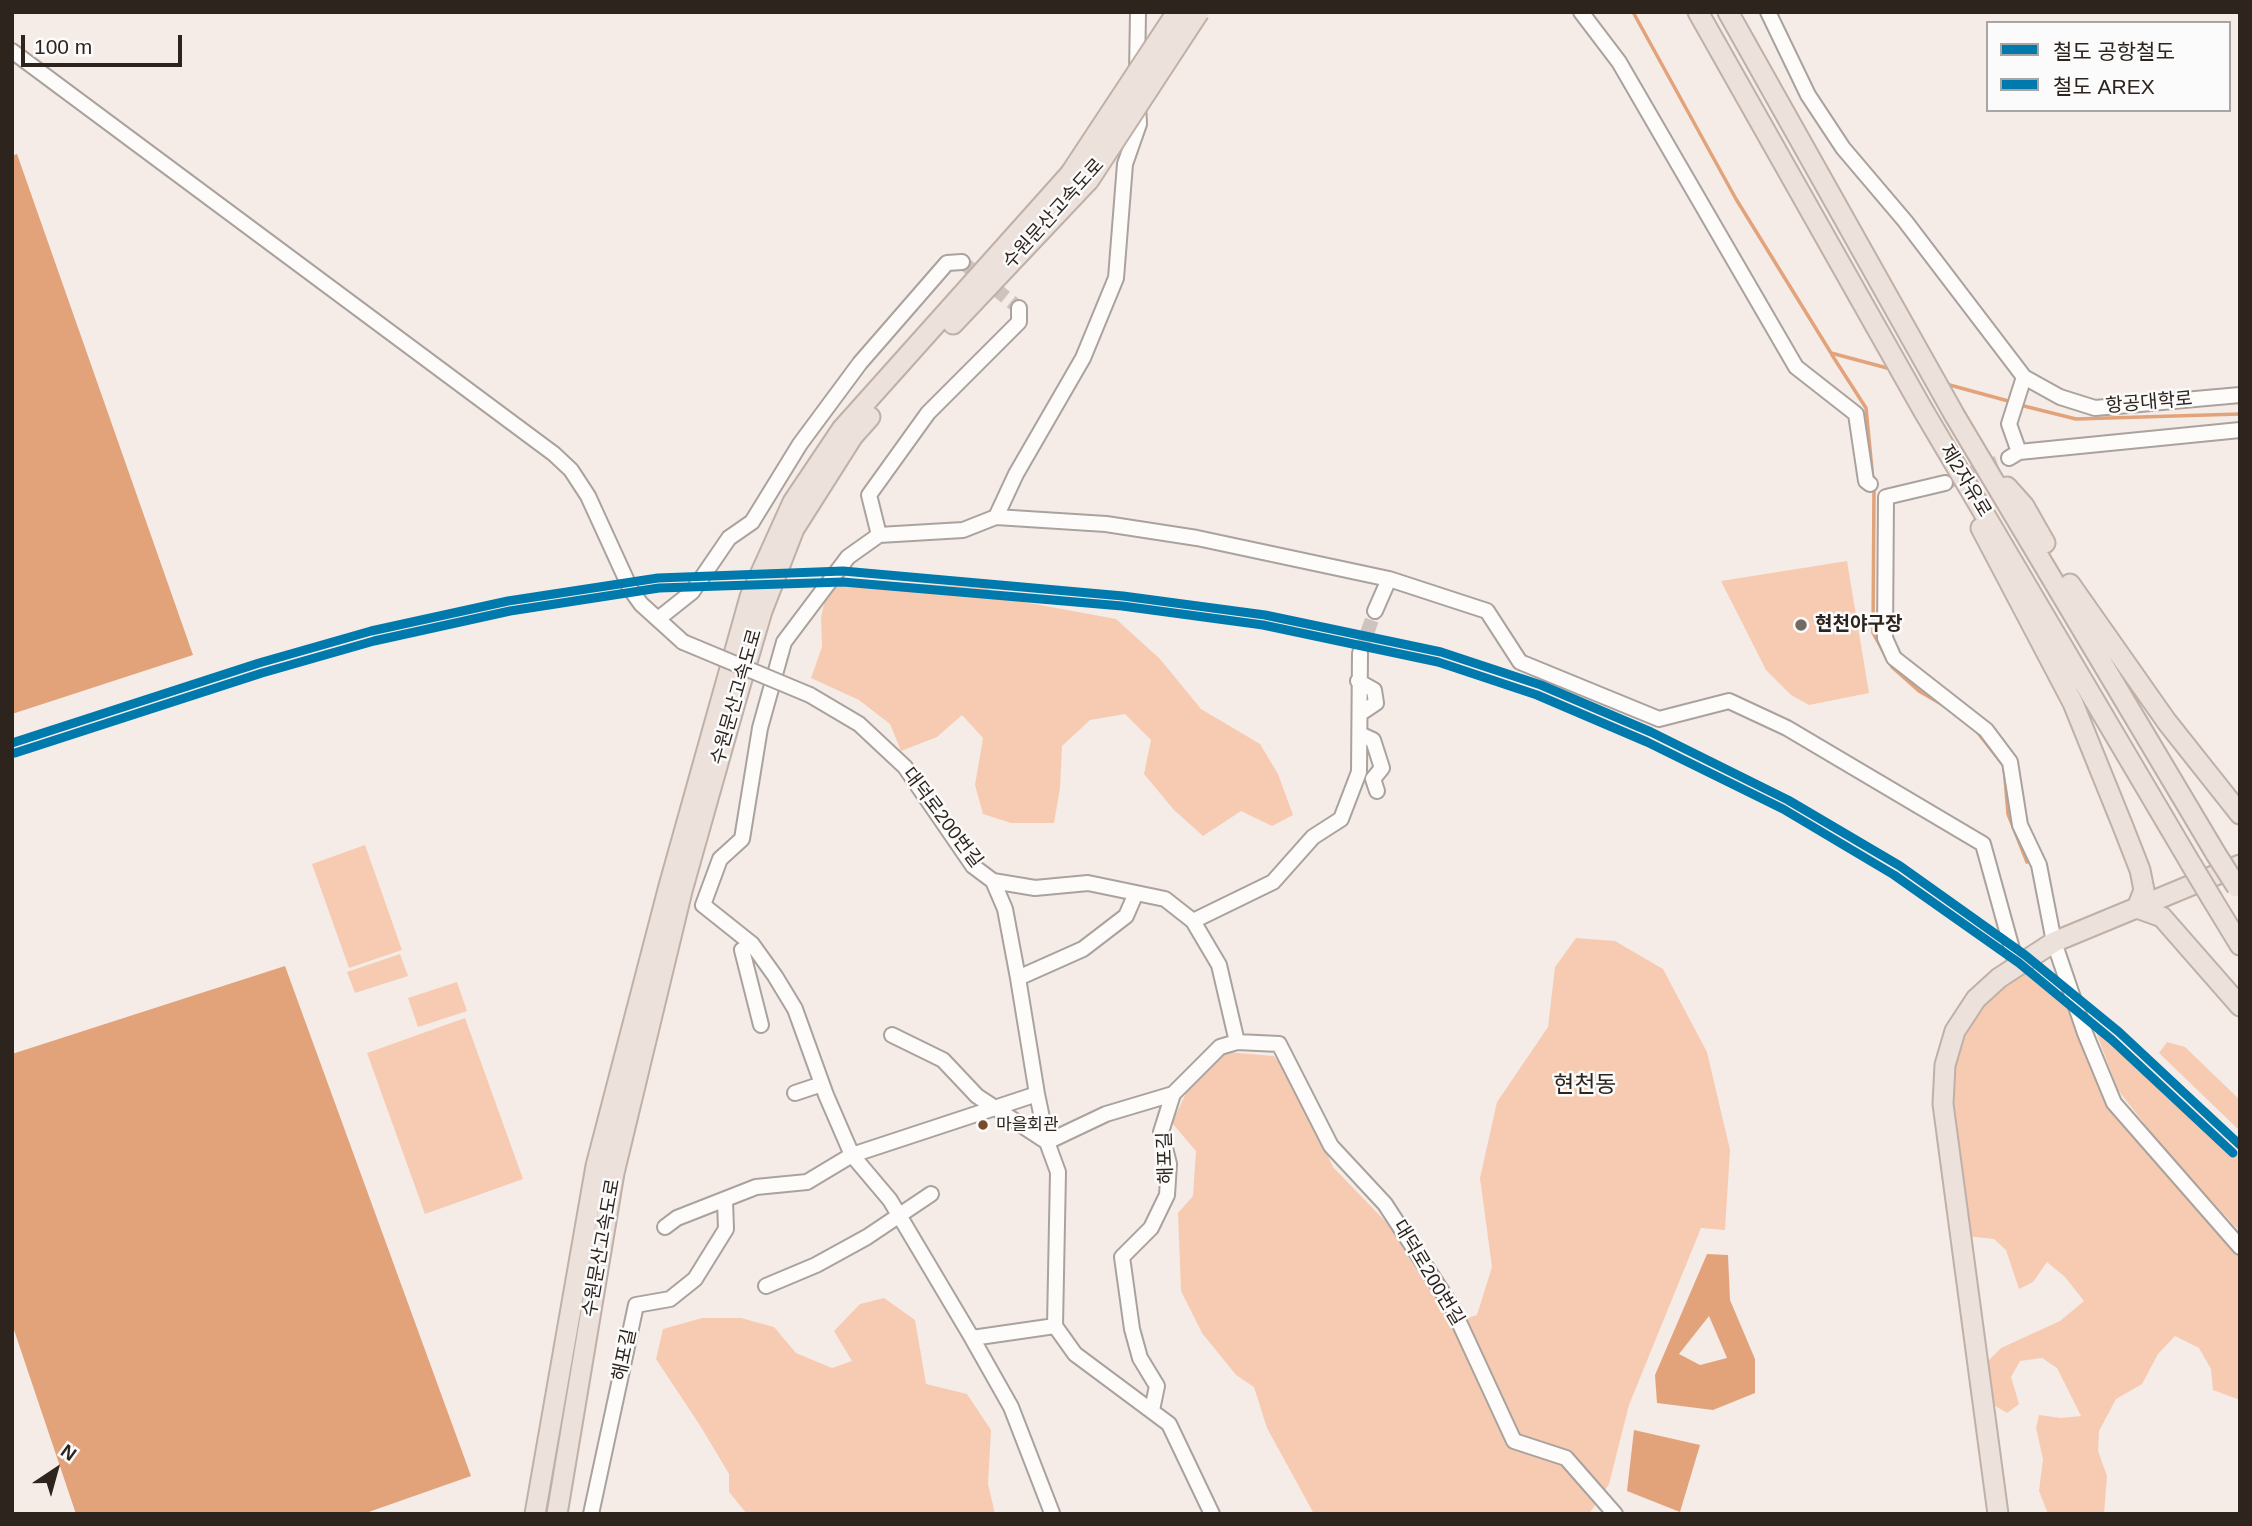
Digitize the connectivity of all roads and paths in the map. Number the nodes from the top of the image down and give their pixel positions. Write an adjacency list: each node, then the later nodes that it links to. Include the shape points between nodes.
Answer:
1 (1138, 12): 18 (street, via 1139,124 1125,164 1116,278 1083,358)
2 (1177, 12): 59 (highway, 수원문산고속도로, bridge, via 1070,174 842,429 793,502 750,597 596,1166)
3 (1199, 12): 60 (highway, 수원문산고속도로, bridge, via 1089,180 853,436 790,541 762,611 686,877 614,1173)
4 (1581, 12): 17 (street, via 1619,62 1796,367 1856,414)
5 (1698, 12): 15 (highway, 제2자유로)
6 (1728, 12): 14 (highway, 제2자유로)
7 (1768, 12): 11 (street, via 1808,95 1843,148 1905,221)
8 (12, 51): 22 (street, 대덕로200번길, via 554,454 589,496 631,590)
9 (962, 262): 22 (street, via 947,263 860,363 800,444 752,522 729,538 692,592)
10 (1019, 308): 19 (street, via 1019,322 928,413 869,495)
11 (2021, 384): 12 (street, 항공대학로, via 2095,408); 13 (street, 항공대학로, via 2008,424 2014,455)
12 (2240, 395)
13 (2240, 430)
14 (1975, 451): 26 (highway, via 2024,506 2109,644); 29 (highway, 제2자유로, bridge)
15 (1952, 460): 31 (highway, via 1992,554 2073,703 2140,870 2144,890); 35 (highway, 제2자유로, bridge)
16 (1945, 483): 33 (street, via 1886,497 1885,638 1894,658 1986,730 2010,762 2020,825 2039,865)
17 (1870, 484)
18 (996, 517): 19 (street, via 963,530); 20 (street, via 1106,524 1197,538)
19 (879, 535): 34 (street, via 848,557 784,642 760,728 742,839 720,859 703,905)
20 (1389, 579): 21 (street); 36 (street, via 1487,611 1520,662 1659,719 1729,701 1787,728 1983,844)
21 (1375, 611)
22 (658, 619): 28 (street, 대덕로200번길, bridge, via 683,642 810,695 859,724 905,766 973,866)
23 (1360, 653): 24 (street)
24 (1362, 735): 25 (street, via 1373,740 1382,768 1373,779); 32 (street, via 1359,772 1340,819 1313,837 1273,882)
25 (1377, 791)
26 (2240, 814)
27 (2240, 865): 31 (highway)
28 (993, 881): 30 (street, 대덕로200번길, via 1035,888 1088,883); 37 (street, via 1004,909)
29 (2239, 890)
30 (1136, 893): 32 (street, 대덕로200번길, via 1165,900); 37 (street, via 1126,916 1083,948)
31 (2137, 908): 33 (highway); 38 (highway, via 2162,917)
32 (1193, 921): 41 (street, 대덕로200번길, via 1219,965)
33 (2054, 942): 36 (highway); 53 (street, via 2114,1103)
34 (752, 944): 39 (street, via 742,950); 42 (street, via 795,1009)
35 (2240, 945)
36 (2017, 967): 64 (highway, via 1976,999 1955,1031 1945,1065 1943,1104)
37 (1018, 978): 44 (street)
38 (2240, 1006)
39 (761, 1025)
40 (892, 1035): 46 (street, via 943,1060 977,1096)
41 (1237, 1042): 45 (street, via 1220,1046); 63 (street, 대덕로200번길, via 1279,1044 1331,1146 1385,1204 1452,1307 1514,1441 1566,1458)
42 (821, 1084): 43 (street); 48 (street)
43 (795, 1093)
44 (1037, 1094): 46 (street); 47 (street)
45 (1173, 1094): 47 (street, via 1106,1114); 57 (street, 해포길, via 1161,1132 1169,1164 1167,1195 1151,1228 1122,1257 1132,1329 1140,1358 1157,1385)
46 (996, 1108): 47 (street); 48 (street)
47 (1047, 1142): 55 (street, via 1058,1172)
48 (852, 1155): 50 (street, via 807,1182 756,1187); 51 (street)
49 (931, 1194): 51 (street)
50 (725, 1201): 52 (street); 61 (street, 해포길, via 726,1229 695,1279 670,1299 636,1305)
51 (900, 1218): 54 (street, via 816,1265); 56 (street)
52 (665, 1227)
53 (2240, 1247)
54 (766, 1286)
55 (1055, 1326): 56 (street); 57 (street, via 1075,1354)
56 (972, 1338): 58 (street, via 1012,1408)
57 (1152, 1410): 62 (street, via 1169,1424)
58 (1052, 1513)
59 (535, 1514)
60 (557, 1514)
61 (591, 1514)
62 (1212, 1514)
63 (1615, 1514)
64 (1998, 1514)

